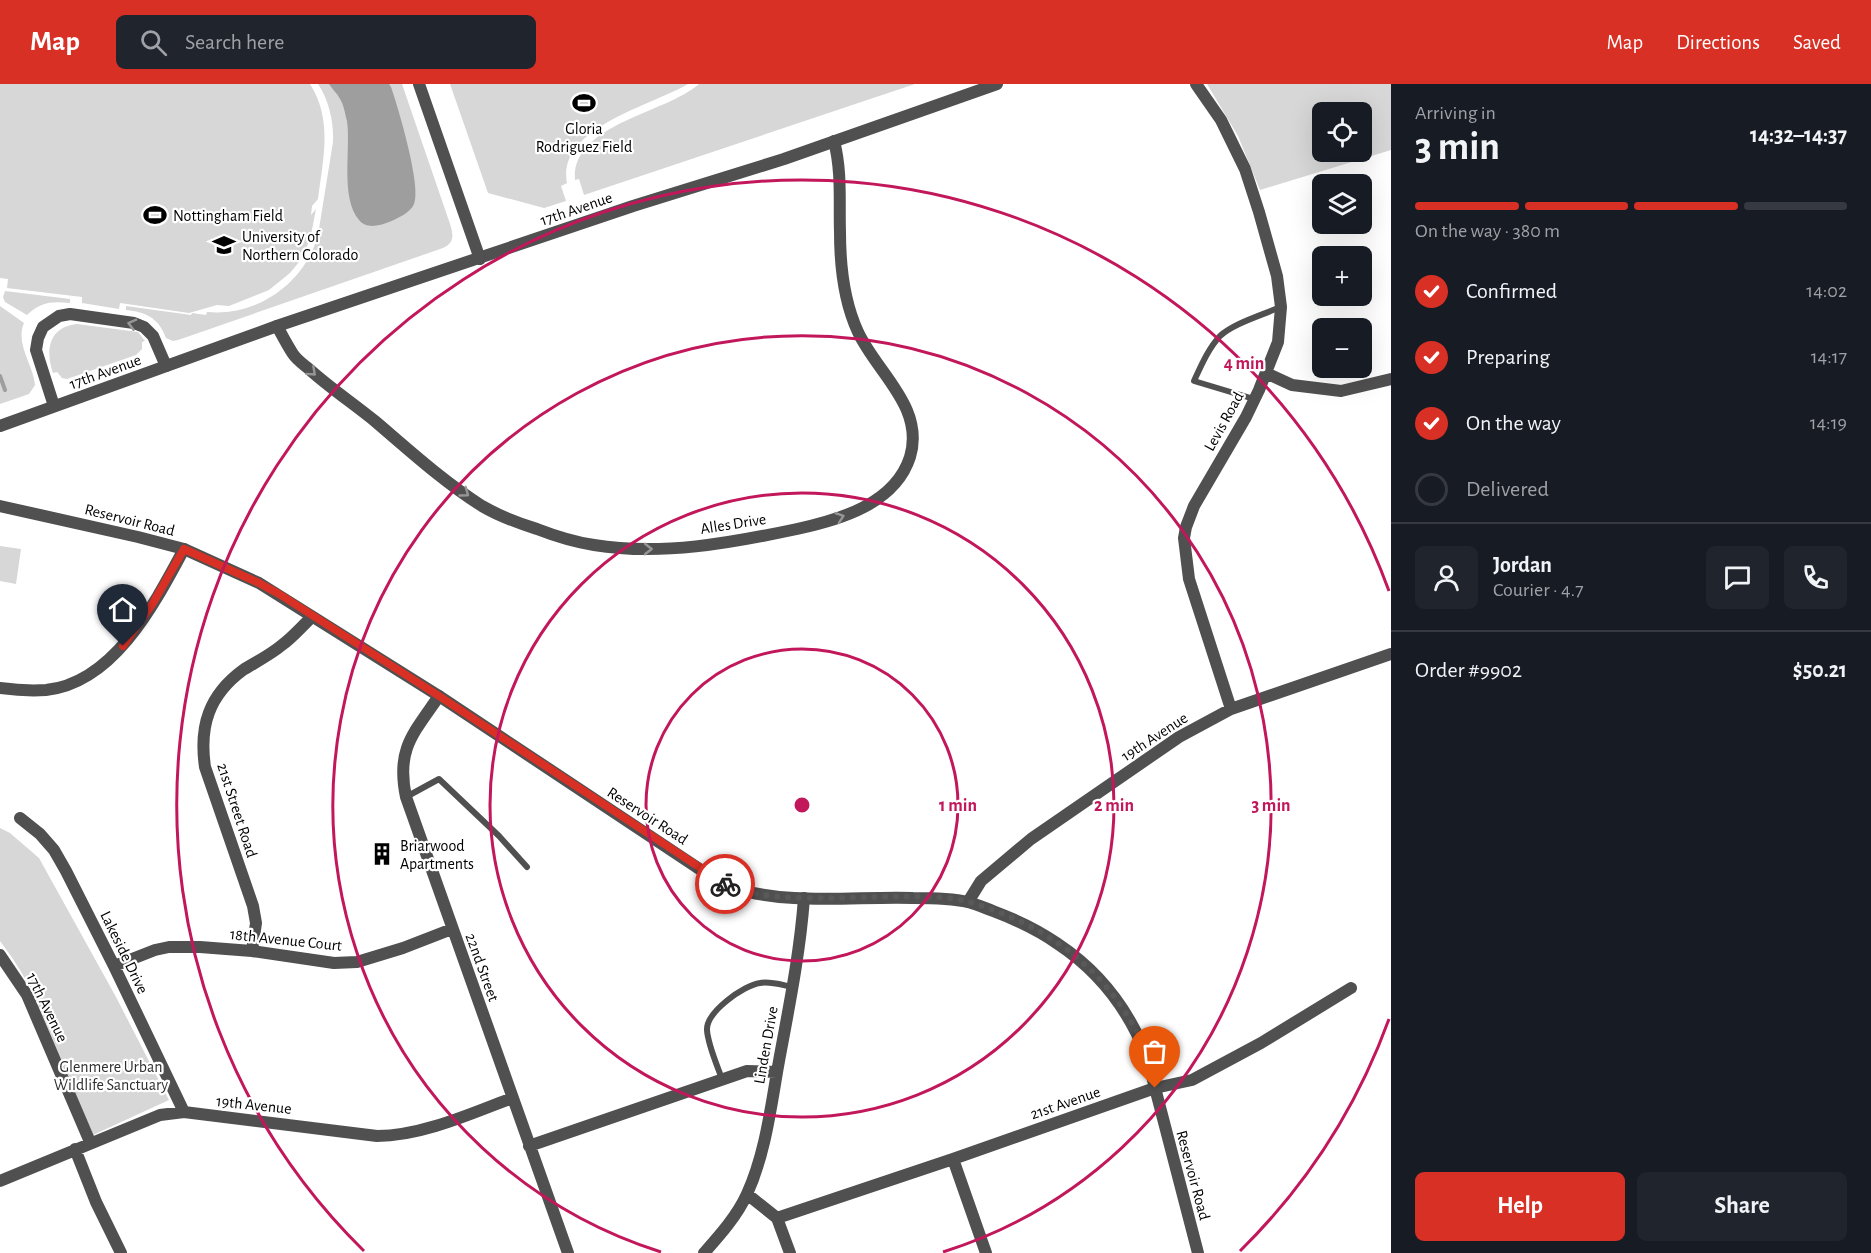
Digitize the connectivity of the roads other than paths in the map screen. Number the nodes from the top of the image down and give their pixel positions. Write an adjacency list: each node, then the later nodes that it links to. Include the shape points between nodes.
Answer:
1 (419, 84): 5 (street)
2 (997, 84): 4 (street, 17th Avenue)
3 (1196, 84): 6 (street, Levis Road, via 1221,120 1245,169 1277,276)
4 (834, 141): 5 (street, 17th Avenue); 7 (street, Alles Drive, one-way to 4, via 294,356 322,381 431,469 508,519 567,540 633,549 687,548 818,524 851,513 882,496 898,480 913,441 902,399 858,333 850,311 843,279 839,165)
5 (480, 259): 7 (street, 17th Avenue)
6 (1281, 307): 9 (street, Levis Road, via 1278,342); 11 (lane, via 1221,336 1205,356 1194,381)
7 (277, 326): 8 (street, 17th Avenue)
8 (166, 366): 12 (street, 17th Avenue); 12 (street, 17th Avenue, one-way to 12, via 153,336 144,327 70,314 59,316 43,327 36,350)
9 (1266, 373): 10 (street, via 1292,385 1341,391); 11 (street, Levis Road)
10 (1391, 379)
11 (1254, 399): 20 (street, Levis Road, via 1194,506 1184,538 1189,579)
12 (54, 406): 13 (street, 17th Avenue)
13 (0, 426)
14 (0, 507): 15 (street, Reservoir Road)
15 (184, 549): 16 (street, Reservoir Road, via 259,583); 18 (street, via 123,646 94,672 48,690)
16 (312, 616): 19 (street, Reservoir Road); 27 (street, 21st Street Road, via 282,645 220,691 203,733 205,767 253,906 256,923)
17 (1391, 654): 20 (street, 19th Avenue)
18 (0, 688)
19 (439, 696): 21 (street, 22nd Street, via 404,754 402,779); 24 (street, Reservoir Road, via 728,886)
20 (1231, 709): 25 (street, 19th Avenue, via 1179,737 1031,839 981,881)
21 (406, 797): 23 (lane, via 439,778); 26 (street, 22nd Street)
22 (20, 818): 29 (street, Lakeside Drive, via 54,850)
23 (527, 867)
24 (804, 898): 25 (street, Reservoir Road, via 941,898); 30 (street, Linden Drive)
25 (968, 902): 34 (street, Reservoir Road, via 1024,923 1077,956 1096,974 1139,1037)
26 (452, 929): 27 (street, 18th Avenue Court, via 357,962 334,963); 35 (street, 22nd Street)
27 (252, 951): 29 (street, 18th Avenue Court, via 169,947)
28 (0, 956): 37 (street, 17th Avenue, via 27,995)
29 (114, 966): 36 (street, Lakeside Drive)
30 (792, 987): 32 (street, Linden Drive); 33 (lane, via 753,984 724,1003 710,1018 707,1030)
31 (1351, 988): 34 (street, 21st Avenue, via 1192,1080)
32 (777, 1072): 33 (street, via 747,1071); 42 (street, Linden Drive, via 760,1156)
33 (722, 1080): 38 (street)
34 (1155, 1088): 40 (street, 21st Avenue); 49 (street, Reservoir Road)
35 (512, 1098): 36 (street, 19th Avenue, via 390,1136); 38 (street, 22nd Street)
36 (184, 1112): 37 (street, 19th Avenue, via 159,1115)
37 (90, 1142): 39 (street, 19th Avenue)
38 (529, 1146): 45 (street, 22nd Street)
39 (75, 1149): 41 (street, 19th Avenue); 44 (street)
40 (953, 1159): 43 (street, 21st Avenue); 48 (street)
41 (0, 1180)
42 (747, 1194): 43 (street); 46 (street, via 730,1224)
43 (777, 1218): 47 (street)
44 (121, 1253)
45 (568, 1253)
46 (704, 1253)
47 (790, 1253)
48 (986, 1253)
49 (1198, 1253)

